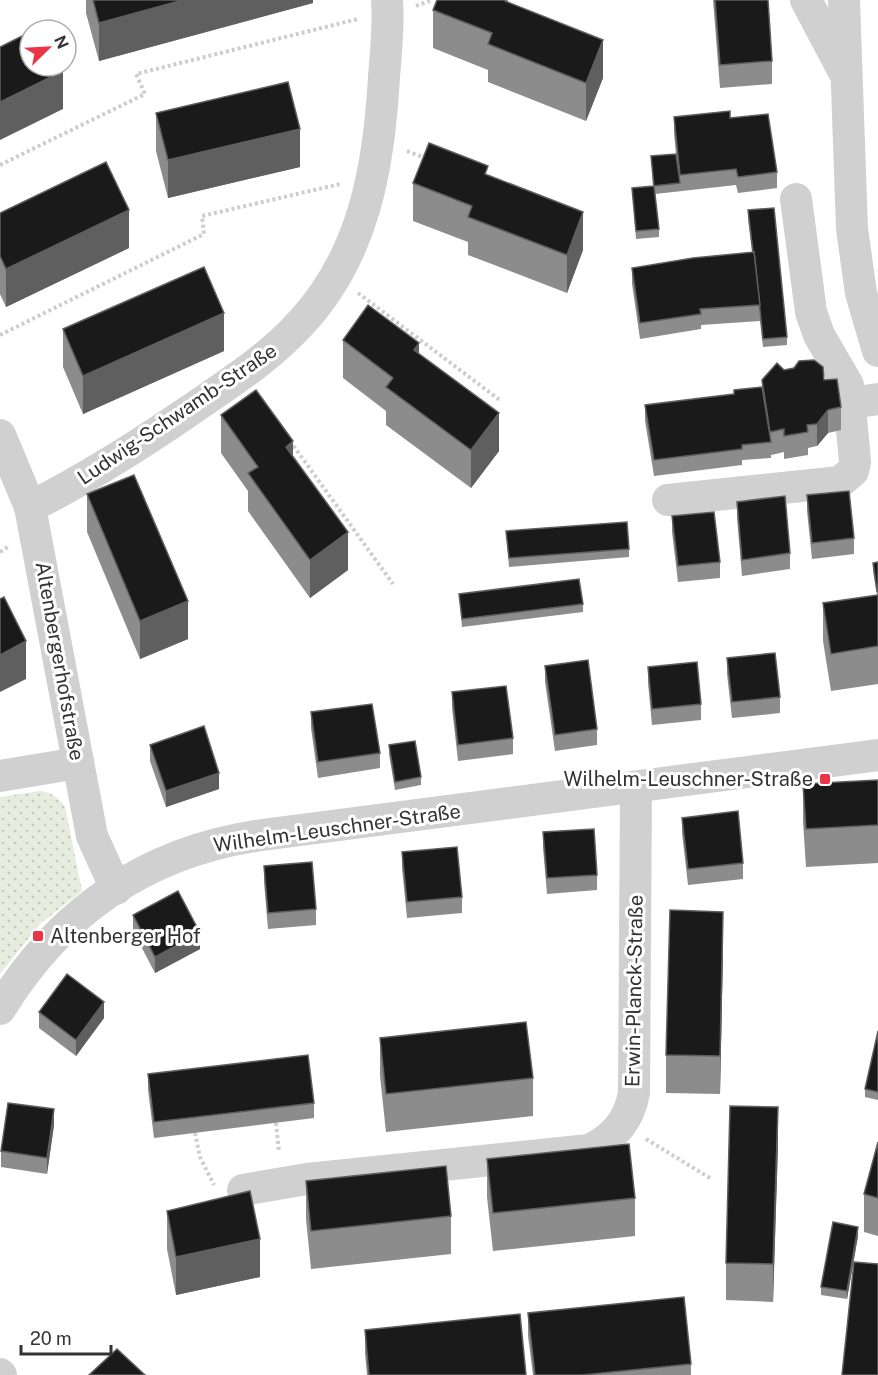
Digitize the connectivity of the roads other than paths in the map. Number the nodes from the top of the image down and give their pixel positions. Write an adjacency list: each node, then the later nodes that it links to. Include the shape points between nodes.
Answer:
1 (806, 0): 4 (street)
2 (844, 0): 4 (street)
3 (388, 6): 10 (street, Ludwig-Schwamb-Straße, via 373,177 354,240 336,277 300,324 263,359 140,444 80,482)
4 (846, 76): 6 (street, via 855,263)
5 (796, 199): 7 (street, via 811,312 819,335)
6 (878, 351)
7 (864, 401): 9 (street, via 853,471 840,482)
8 (0, 435): 10 (street, Altenbergerhofstraße)
9 (668, 500)
10 (30, 507): 12 (street, Altenbergerhofstraße)
11 (878, 754): 14 (street, Wilhelm-Leuschner-Straße)
12 (78, 763): 13 (street); 15 (street, Altenbergerhofstraße, via 92,836)
13 (0, 776)
14 (636, 788): 15 (street, Wilhelm-Leuschner-Straße, via 233,839 188,852); 17 (street, Erwin-Planck-Straße, via 635,1070 631,1109 608,1141 589,1150)
15 (116, 888): 16 (street, Wilhelm-Leuschner-Straße, via 58,932)
16 (0, 1009)
17 (229, 1188)

